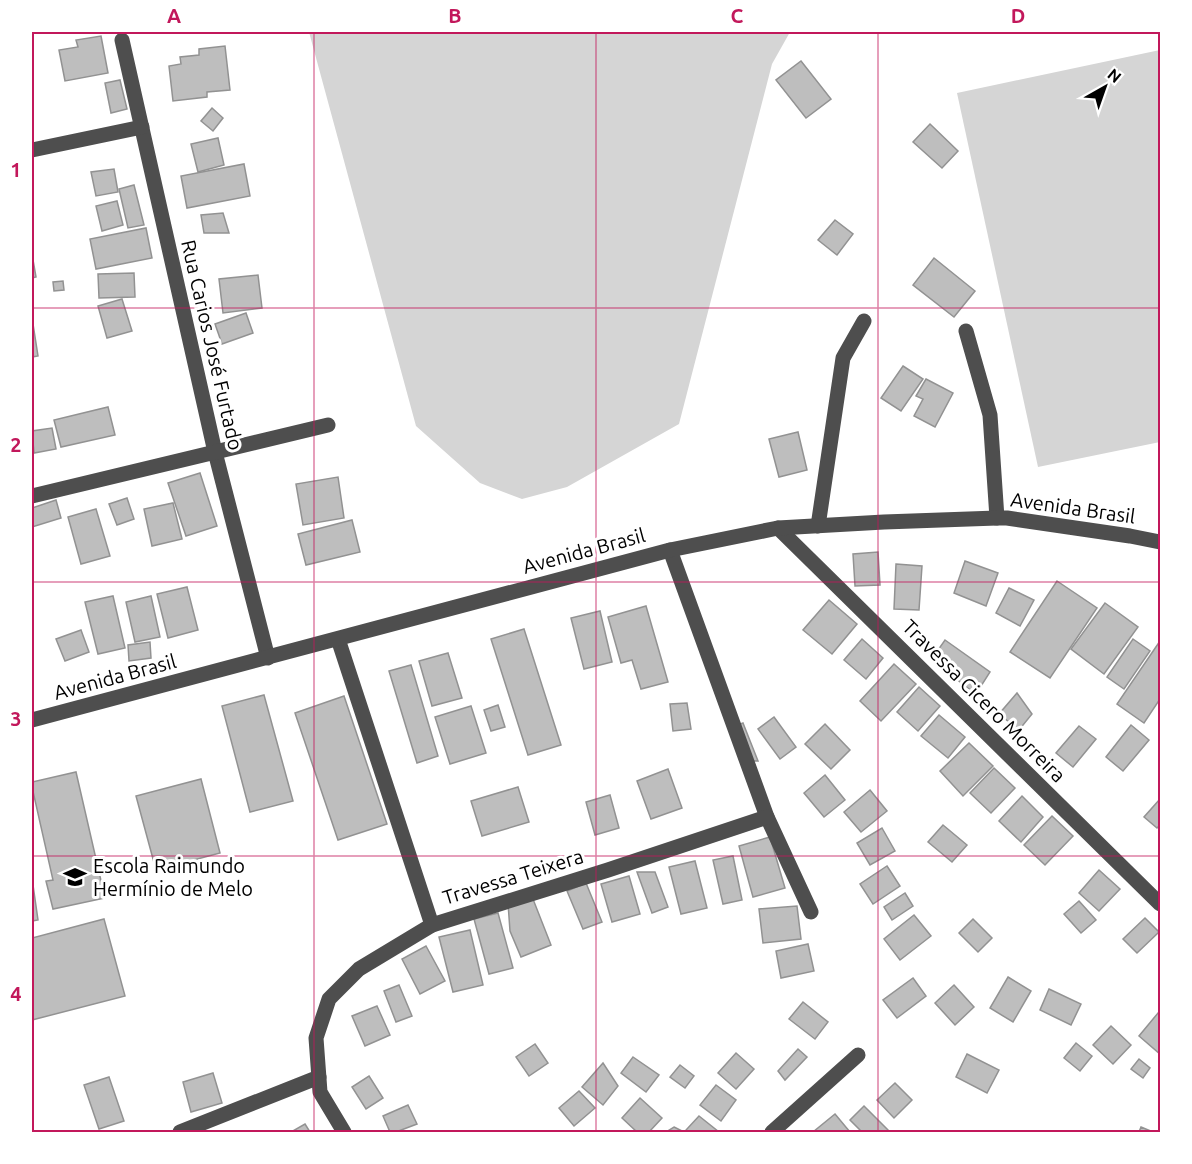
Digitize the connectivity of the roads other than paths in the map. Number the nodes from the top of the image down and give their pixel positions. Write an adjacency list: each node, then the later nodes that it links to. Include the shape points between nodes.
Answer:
1 (122, 40): 2 (street, Rua Carios José Furtado)
2 (142, 127): 3 (street); 7 (street, Rua Carios José Furtado)
3 (32, 150)
4 (864, 321): 10 (street, via 843,358)
5 (966, 331): 9 (street, via 990,415)
6 (327, 425): 7 (street)
7 (215, 452): 8 (street); 15 (street, Rua Carios José Furtado)
8 (32, 495)
9 (997, 518): 10 (street, Avenida Brasil); 12 (street, Avenida Brasil)
10 (818, 526): 11 (street, Avenida Brasil)
11 (778, 528): 13 (street, Avenida Brasil); 18 (street, Travessa Cicero Morreira)
12 (1161, 542)
13 (670, 550): 14 (street, Avenida Brasil); 17 (street)
14 (338, 639): 15 (street, Avenida Brasil); 20 (street)
15 (268, 658): 16 (street, Avenida Brasil)
16 (32, 720)
17 (767, 817): 19 (street); 20 (street, Travessa Teixera)
18 (1161, 904)
19 (811, 912)
20 (432, 925): 22 (street, Travessa Teixera, via 359,969 329,999 316,1038)
21 (858, 1055): 25 (street)
22 (319, 1077): 23 (street); 24 (street, via 320,1092)
23 (180, 1132)
24 (344, 1132)
25 (772, 1132)

